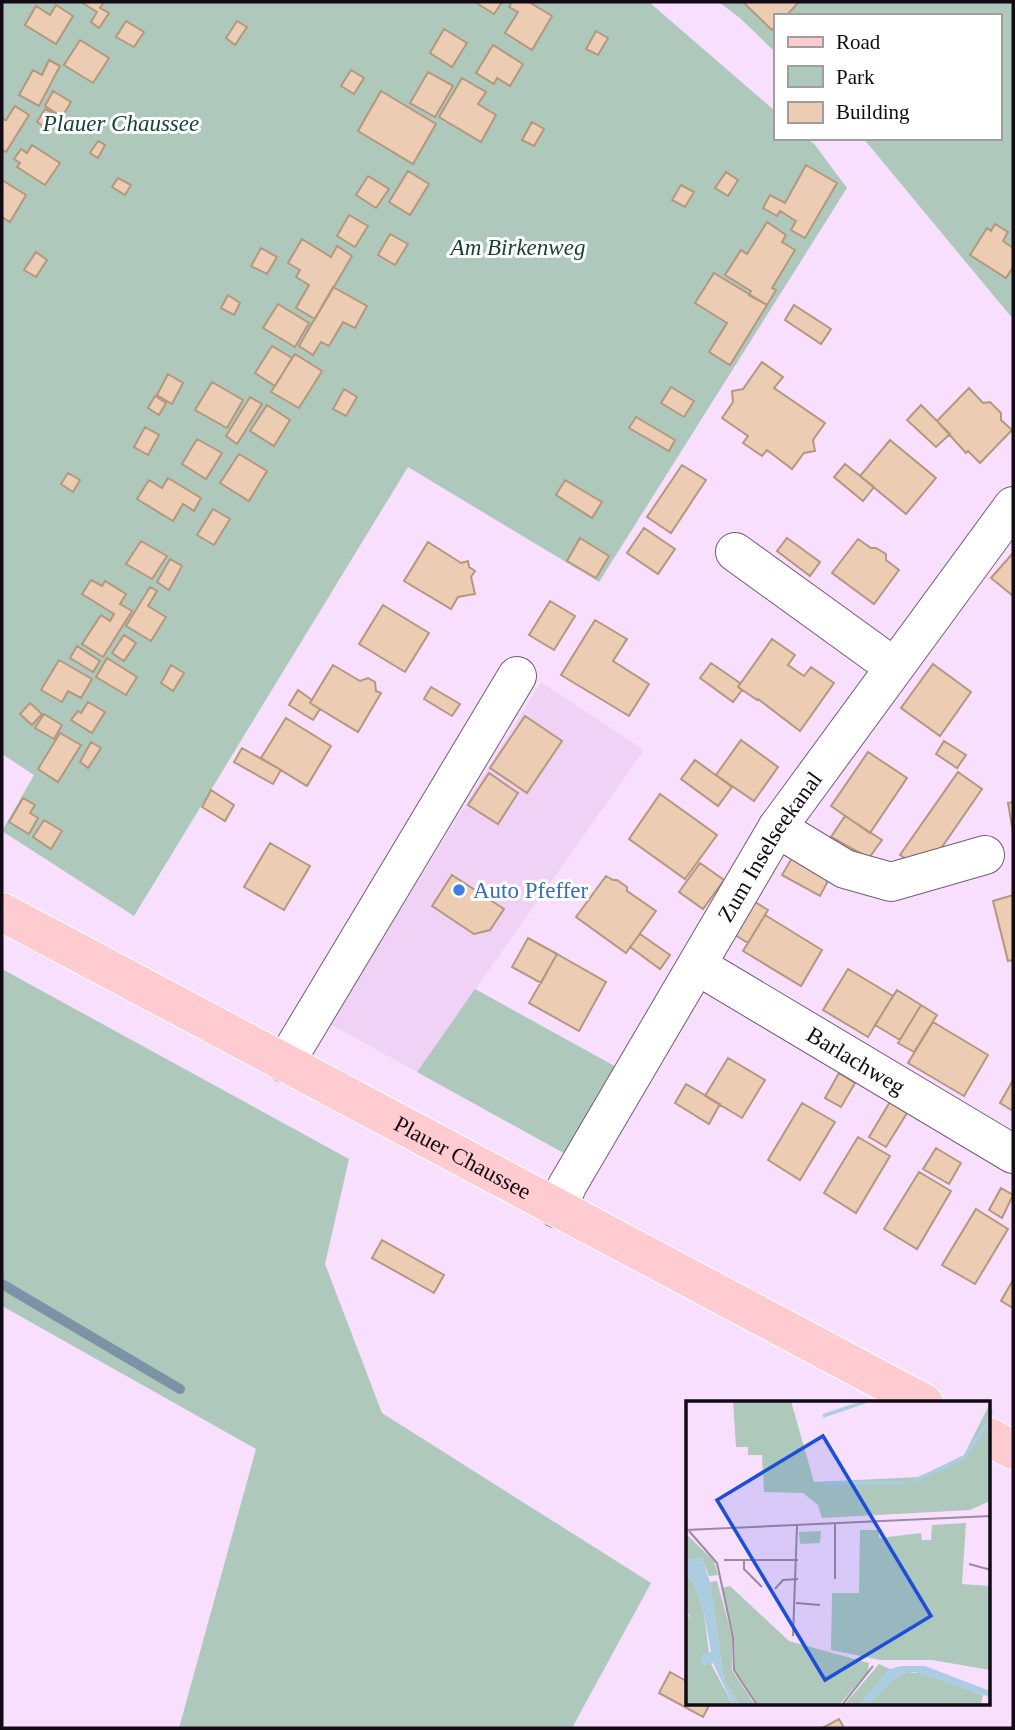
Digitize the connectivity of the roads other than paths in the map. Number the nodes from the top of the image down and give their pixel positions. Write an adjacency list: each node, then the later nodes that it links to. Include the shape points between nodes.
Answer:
1 (1013, 506): 3 (street, Zum Inselseekanal)
2 (735, 552): 3 (street)
3 (894, 667): 5 (street, Zum Inselseekanal)
4 (517, 676): 9 (street)
5 (777, 828): 6 (street, via 845,869 891,882); 8 (street, Zum Inselseekanal)
6 (985, 855)
7 (2, 912): 9 (main road, Plauer Chaussee)
8 (698, 966): 10 (street, Barlachweg); 11 (street, Zum Inselseekanal, via 567,1186)
9 (285, 1063): 11 (main road, Plauer Chaussee)
10 (1013, 1154)
11 (558, 1209): 12 (main road, Plauer Chaussee)
12 (920, 1401)
13 (990, 1438): 14 (main road)
14 (1013, 1450)

